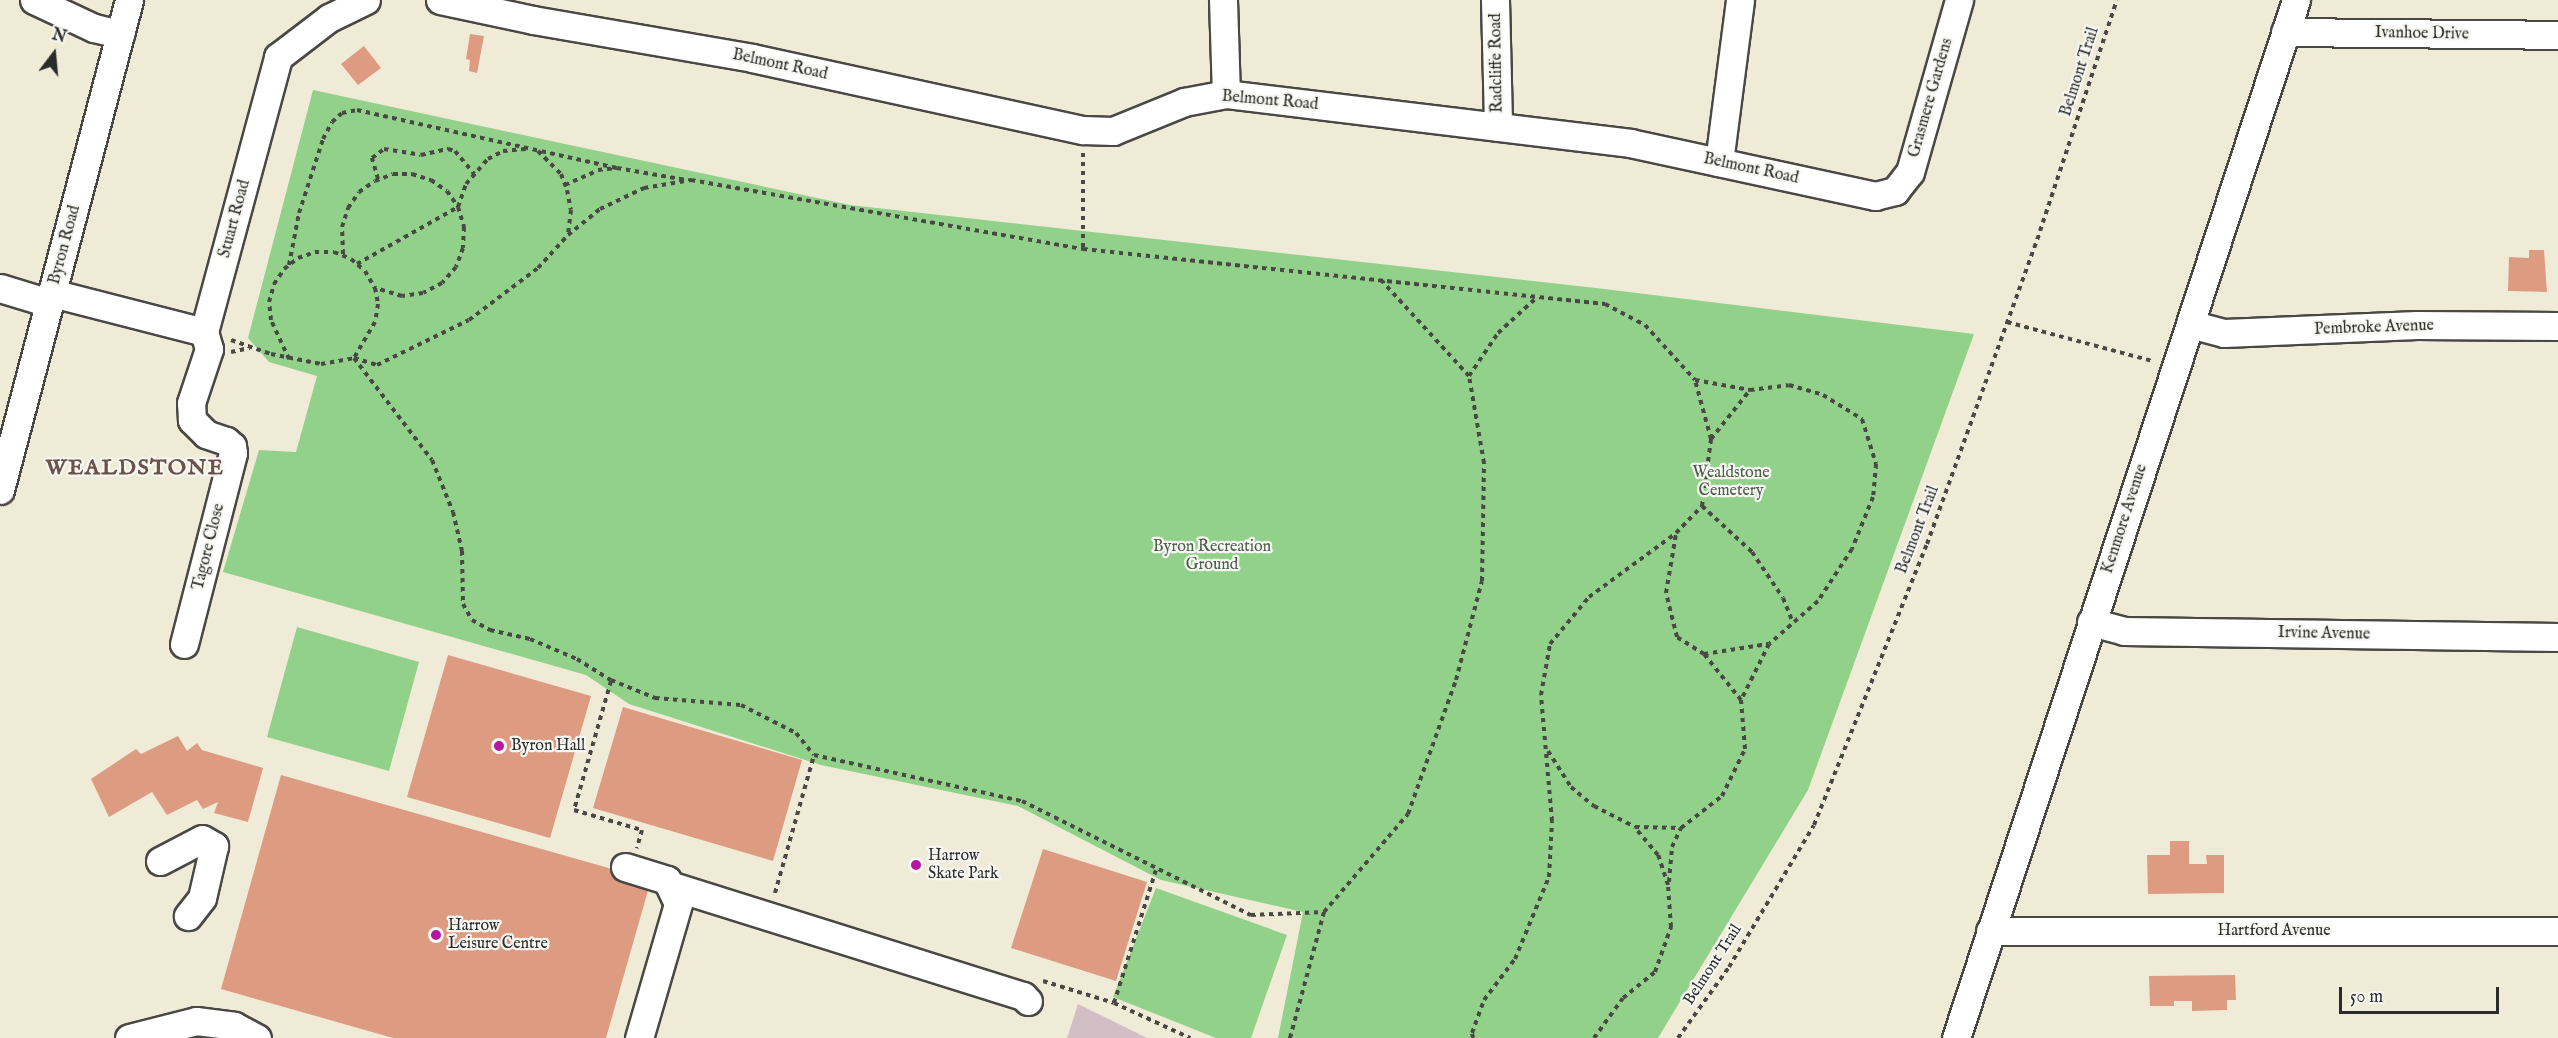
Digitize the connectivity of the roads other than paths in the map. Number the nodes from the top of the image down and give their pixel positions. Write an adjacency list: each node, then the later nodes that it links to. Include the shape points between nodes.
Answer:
1 (34, 0): 11 (street, via 94,28)
2 (129, 0): 11 (street, Byron Road)
3 (366, 0): 21 (street, Stuart Road, via 329,18 279,57)
4 (440, 0): 13 (street, Belmont Road, via 752,58 1083,130 1113,131 1184,102)
5 (1223, 0): 13 (street)
6 (1495, 0): 14 (street, Radcliffe Road)
7 (1740, 0): 15 (street)
8 (1959, 0): 16 (street, Grasmere Gardens, via 1910,172)
9 (2296, 0): 10 (street, Kenmore Avenue)
10 (2285, 32): 12 (street, Ivanhoe Drive); 19 (street, Kenmore Avenue)
11 (120, 34): 18 (street, Byron Road)
12 (2558, 35)
13 (1226, 94): 14 (street, Belmont Road)
14 (1498, 127): 15 (street, Belmont Road, via 1630,143)
15 (1719, 162): 16 (street, Belmont Road, via 1875,196)
16 (1895, 191)
17 (0, 288): 18 (street)
18 (51, 298): 21 (street); 22 (street, Byron Road)
19 (2190, 324): 20 (street, Pembroke Avenue, via 2224,333 2417,325); 23 (street, Kenmore Avenue)
20 (2558, 326)
21 (204, 332): 25 (street, Tagore Close, via 208,349 191,403 192,420 206,434 226,441 233,453)
22 (1, 481)
23 (2091, 622): 24 (street, Irvine Avenue, via 2124,631); 30 (street, Kenmore Avenue)
24 (2558, 637)
25 (184, 644)
26 (160, 861): 29 (street, via 202,839 214,846 202,898)
27 (628, 868): 28 (street, via 667,880)
28 (672, 886): 32 (street, via 1023,996); 35 (street, via 678,904)
29 (188, 916)
30 (1990, 931): 31 (street, Hartford Avenue); 36 (street, Kenmore Avenue)
31 (2558, 931)
32 (1031, 989)
33 (129, 1038): 34 (street, via 196,1021 234,1026)
34 (257, 1038)
35 (639, 1038)
36 (1956, 1038)

